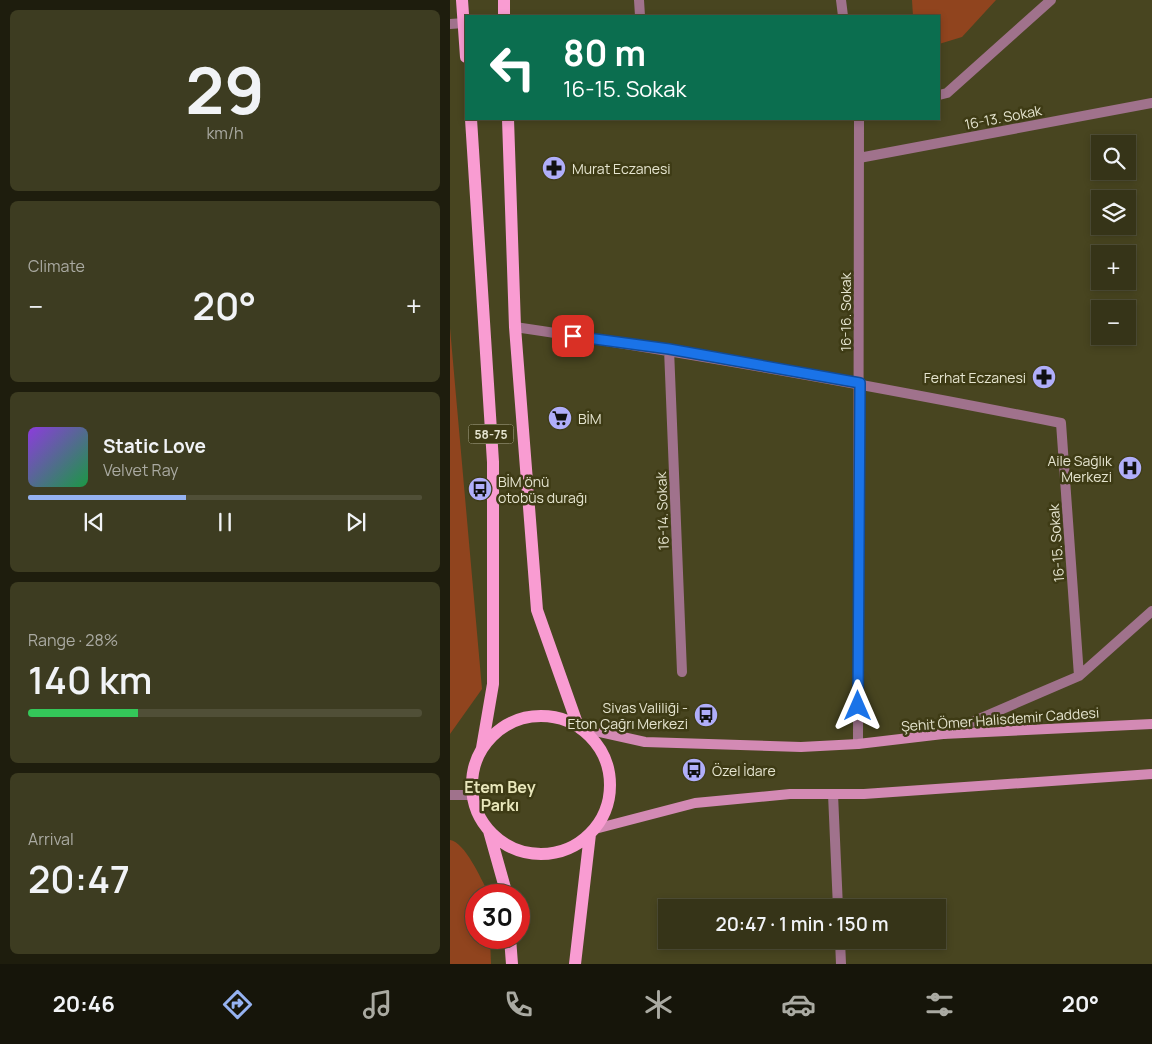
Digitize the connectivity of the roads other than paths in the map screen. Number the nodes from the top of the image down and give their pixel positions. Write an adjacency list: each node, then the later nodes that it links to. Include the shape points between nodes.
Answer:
1 (462, 0): 9 (main road)
2 (504, 0): 6 (main road)
3 (639, 0): 7 (street)
4 (841, 0): 8 (street)
5 (1051, 0): 12 (street, via 947,93)
6 (504, 15)
7 (640, 15)
8 (843, 15)
9 (464, 23): 10 (street); 11 (main road)
10 (450, 24)
11 (465, 40)
12 (940, 95)
13 (1152, 104): 17 (street, 16-13. Sokak)
14 (471, 120): 28 (main road, 58-75, via 493,462 493,684)
15 (508, 120): 18 (main road, 58-75)
16 (858, 120): 17 (street, 16-16. Sokak)
17 (859, 158): 20 (street, 16-16. Sokak)
18 (515, 327): 19 (street, 16-15. Sokak); 25 (main road, 58-75, via 537,610)
19 (669, 349): 20 (street, 16-15. Sokak); 22 (street, 16-14. Sokak)
20 (860, 383): 23 (street, 16-15. Sokak, via 1061,423); 27 (street, 16-16. Sokak)
21 (1152, 611): 23 (street)
22 (682, 672)
23 (1080, 676): 26 (street)
24 (1152, 724): 26 (main road, Şehit Ömer Halisdemir Caddesi)
25 (580, 727): 27 (main road, Şehit Ömer Halisdemir Caddesi, via 645,742 801,747); 28 (main road, via 558,717 529,717 515,720 496,732); 34 (main road, via 598,744 608,765 610,787 607,802)
26 (943, 734): 27 (main road, Şehit Ömer Halisdemir Caddesi)
27 (858, 744)
28 (482, 748): 32 (main road, via 472,779)
29 (1152, 774): 30 (main road)
30 (834, 794): 34 (main road, via 790,794 695,803); 36 (street)
31 (450, 795): 32 (street)
32 (473, 795): 33 (main road, via 479,814)
33 (490, 831): 34 (main road, via 507,845 528,853 550,854 571,847); 35 (main road)
34 (592, 832): 40 (main road)
35 (504, 884)
36 (838, 899)
37 (511, 949): 39 (main road)
38 (840, 949): 41 (street)
39 (512, 964)
40 (575, 964)
41 (841, 964)

